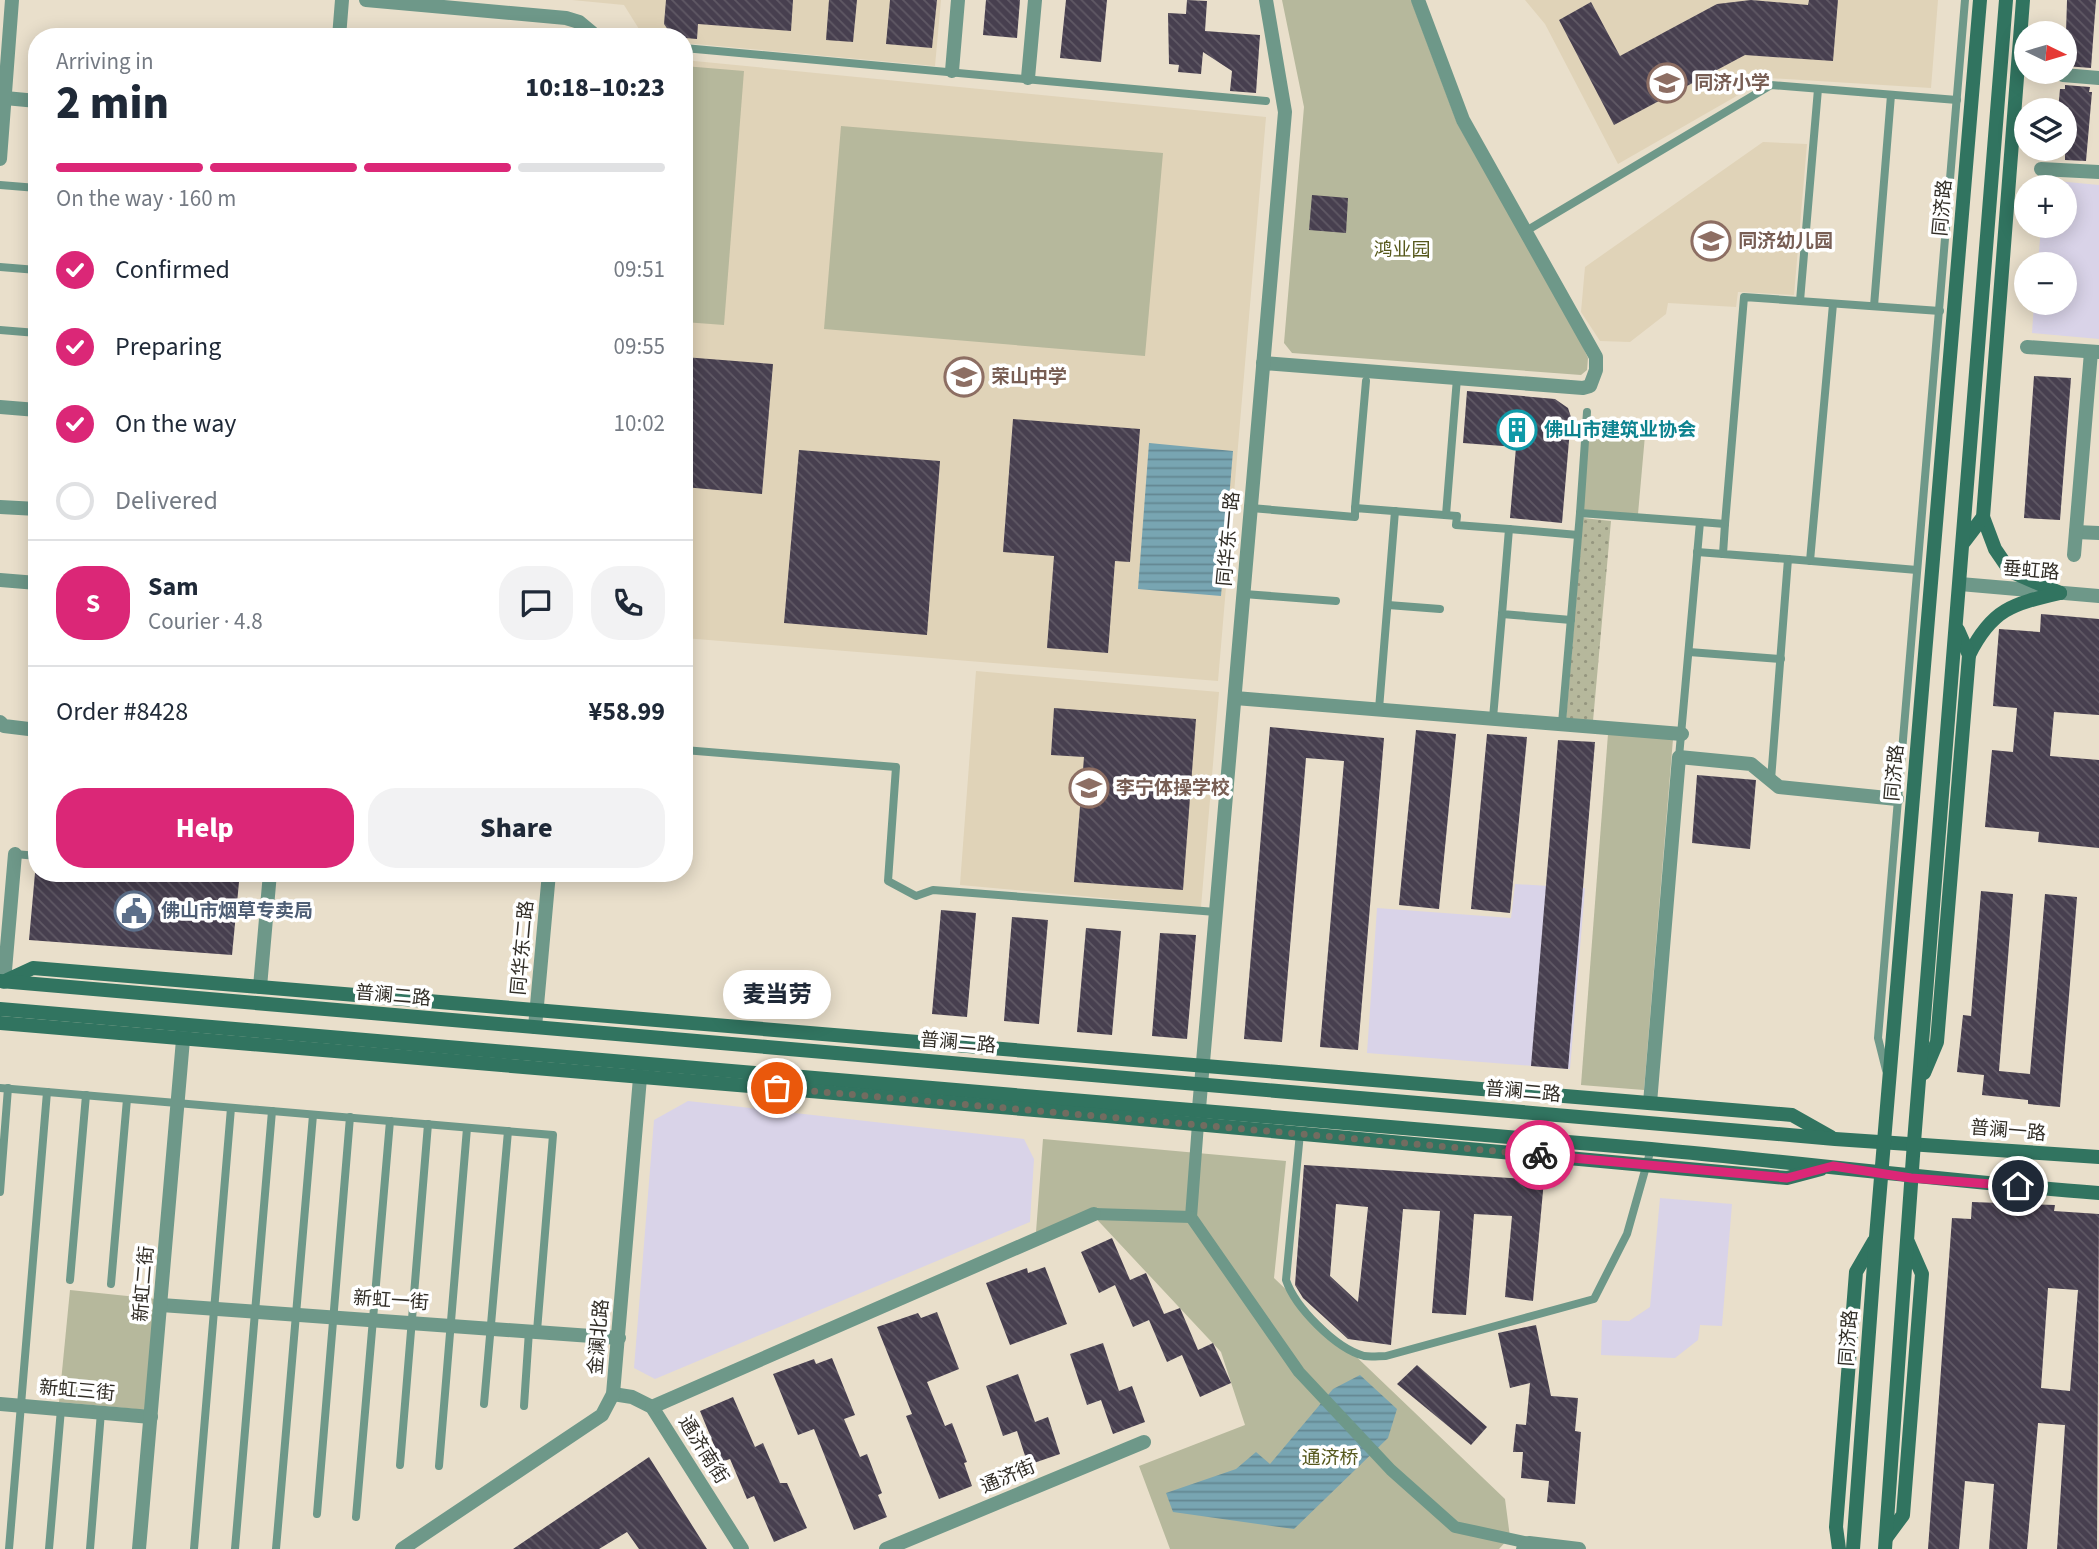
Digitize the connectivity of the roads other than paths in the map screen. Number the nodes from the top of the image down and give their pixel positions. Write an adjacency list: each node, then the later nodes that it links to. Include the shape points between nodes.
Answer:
1 (12, 0): 22 (street)
2 (342, 0): 13 (street)
3 (366, 0): 12 (street)
4 (958, 0): 16 (street)
5 (1035, 0): 18 (street)
6 (1266, 0): 42 (street, 同华东一路, via 1285,112)
7 (1418, 0): 31 (street, via 1463,120)
8 (1965, 0): 24 (lane)
9 (1980, 0): 63 (main road, 同济路)
10 (2006, 0): 64 (main road)
11 (2023, 0): 55 (main road)
12 (410, 2): 14 (street, via 566,18)
13 (340, 28)
14 (586, 28)
15 (693, 49): 16 (lane)
16 (952, 71): 18 (lane)
17 (2077, 76): 19 (street)
18 (1028, 78): 25 (lane)
19 (2099, 78)
20 (1818, 89): 21 (lane); 31 (lane, via 1771,85); 34 (lane)
21 (1891, 95): 24 (lane); 36 (lane)
22 (5, 98): 23 (street); 26 (street)
23 (28, 100)
24 (1956, 100): 37 (lane)
25 (1266, 101)
26 (0, 159)
27 (2041, 169): 28 (street)
28 (2099, 172)
29 (0, 185): 30 (lane)
30 (28, 187)
31 (1526, 231): 43 (street, via 1595,357 1594,381 1583,388)
32 (0, 267): 33 (lane)
33 (28, 269)
34 (1800, 301): 35 (lane); 58 (lane, via 1744,297)
35 (1833, 304): 36 (lane); 69 (lane)
36 (1874, 306): 37 (lane)
37 (1940, 311): 56 (lane)
38 (0, 330): 39 (lane)
39 (28, 332)
40 (2027, 347): 41 (street)
41 (2095, 352): 60 (street)
42 (1263, 363): 43 (street); 49 (street, 同华东一路)
43 (1457, 378): 54 (lane)
44 (1366, 381): 50 (lane)
45 (0, 407): 46 (street)
46 (28, 409)
47 (1587, 412): 53 (lane)
48 (0, 507): 51 (street)
49 (1251, 508): 50 (lane, via 1355,517); 75 (street, 同华东一路)
50 (1355, 508): 52 (lane)
51 (28, 509)
52 (1395, 511): 54 (lane); 78 (lane)
53 (1580, 513): 57 (lane); 62 (lane)
54 (1446, 516): 59 (lane, via 1457,516 1456,524)
55 (1983, 517): 64 (main road); 74 (main road, via 1995,549 2010,571)
56 (1921, 518): 63 (lane); 70 (lane)
57 (1700, 522): 58 (lane); 65 (lane)
58 (1726, 524): 66 (lane)
59 (1509, 529): 62 (lane); 80 (lane)
60 (2076, 532): 61 (street); 67 (street)
61 (2099, 533)
62 (1578, 535): 81 (lane)
63 (1934, 540): 84 (main road, 同济路)
64 (1963, 543): 73 (main road)
65 (1697, 552): 66 (lane); 85 (lane)
66 (1723, 554): 68 (lane)
67 (2074, 555)
68 (1788, 559): 69 (lane); 87 (lane)
69 (1810, 561): 70 (lane)
70 (1917, 570): 83 (lane)
71 (0, 580): 72 (street)
72 (28, 582)
73 (1960, 584): 74 (street, 垂虹路); 82 (main road)
74 (2060, 593): 76 (street, 垂虹路); 86 (main road, via 2006,608 1980,632)
75 (1244, 594): 77 (lane); 88 (street, 同华东一路)
76 (2099, 596)
77 (1336, 601)
78 (1388, 605): 79 (lane); 89 (lane)
79 (1440, 609)
80 (1502, 614): 81 (lane); 90 (lane)
81 (1571, 620): 92 (lane)
82 (1956, 627): 86 (main road); 115 (main road)
83 (1912, 629): 84 (lane); 98 (lane)
84 (1925, 646): 114 (main road, 同济路)
85 (1689, 652): 87 (lane); 94 (lane)
86 (1969, 655): 115 (main road, via 1937,1042)
87 (1781, 659): 97 (lane)
88 (1235, 698): 89 (street); 103 (street, 同华东一路)
89 (1379, 709): 90 (street)
90 (1493, 718): 92 (street)
91 (0, 722): 93 (street)
92 (1562, 723): 94 (street)
93 (28, 729)
94 (1682, 734): 96 (lane)
95 (693, 751): 103 (lane, via 896,768 888,881 916,896 933,890)
96 (1679, 757): 97 (street, via 1751,764); 121 (street)
97 (1771, 780): 98 (street, via 1779,787)
98 (1897, 799): 114 (lane, via 1878,1038)
99 (15, 854): 100 (lane); 104 (street)
100 (28, 855)
101 (269, 882): 105 (street)
102 (548, 882): 107 (street, 同华东二路)
103 (1216, 912): 111 (street, 同华东一路)
104 (2, 982): 105 (main road, via 33,968); 109 (main road, 普澜二路)
105 (260, 987): 107 (main road)
106 (0, 1009): 110 (main road)
107 (536, 1010): 109 (street, 同华东二路); 111 (main road)
108 (0, 1023): 110 (main road)
109 (535, 1027): 113 (main road, 普澜二路)
110 (183, 1030): 112 (main road); 120 (street, 新虹二街)
111 (1203, 1066): 113 (street, 同华东一路); 121 (main road)
112 (641, 1069): 126 (main road); 158 (street, 金澜北路)
113 (1202, 1083): 126 (street, 同华东一路); 132 (main road, 普澜二路)
114 (1889, 1084): 133 (main road, 同济路)
115 (1918, 1087): 134 (main road)
116 (4, 1088): 117 (lane); 141 (lane)
117 (47, 1092): 118 (lane); 162 (lane)
118 (86, 1095): 119 (lane); 146 (lane)
119 (127, 1099): 120 (lane); 147 (lane)
120 (178, 1103): 122 (lane); 148 (street, 新虹二街)
121 (1650, 1103): 132 (main road, via 1792,1115)
122 (231, 1108): 123 (lane); 149 (lane)
123 (272, 1111): 124 (lane); 150 (lane)
124 (313, 1115): 125 (lane); 151 (lane)
125 (350, 1117): 127 (lane); 152 (lane)
126 (1199, 1117): 131 (main road); 135 (main road); 144 (street)
127 (390, 1121): 128 (lane); 153 (lane)
128 (428, 1124): 129 (lane); 154 (lane)
129 (467, 1128): 130 (lane); 155 (lane)
130 (508, 1131): 156 (lane); 157 (lane, via 553,1135)
131 (1300, 1133): 137 (main road); 137 (lane, via 1286,1280 1302,1309 1340,1344 1364,1356 1386,1356 1594,1299 1626,1234)
132 (1835, 1139): 133 (main road, 普澜二路)
133 (1884, 1140): 134 (main road, 普澜二路); 139 (main road, 同济路)
134 (1914, 1142): 136 (main road, 普澜一路); 140 (main road)
135 (1651, 1149): 137 (lane); 138 (main road)
136 (2099, 1157)
137 (1647, 1165): 138 (main road, via 1787,1178)
138 (1833, 1166): 139 (main road)
139 (1882, 1173): 140 (main road); 145 (main road, 同济路)
140 (1911, 1178): 142 (main road); 173 (main road)
141 (0, 1192)
142 (2099, 1193)
143 (1094, 1214): 144 (street); 164 (street)
144 (1191, 1217): 174 (street, via 1299,1372 1391,1470 1455,1527)
145 (1876, 1237): 186 (main road, via 1856,1272 1836,1527); 187 (main road, 同济路)
146 (70, 1280)
147 (111, 1284)
148 (161, 1305): 149 (street, 新虹一街); 167 (street, 新虹二街)
149 (212, 1308): 150 (street, 新虹一街); 179 (lane)
150 (254, 1311): 151 (street, 新虹一街); 180 (lane)
151 (297, 1314): 152 (street, 新虹一街); 181 (lane)
152 (333, 1317): 153 (street, 新虹一街); 171 (lane)
153 (373, 1320): 154 (street, 新虹一街); 172 (lane)
154 (412, 1322): 155 (street, 新虹一街); 169 (lane)
155 (451, 1325): 156 (street, 新虹一街); 170 (lane)
156 (491, 1328): 157 (street, 新虹一街); 161 (lane)
157 (533, 1331): 158 (street, 新虹一街); 163 (lane)
158 (619, 1338): 159 (street, 金澜北路)
159 (613, 1394): 164 (street, 通济南街); 182 (street, 金澜北路, via 601,1415)
160 (0, 1404): 162 (street, 新虹三街)
161 (484, 1404)
162 (21, 1406): 165 (street, 新虹三街); 175 (lane)
163 (524, 1406)
164 (652, 1407): 183 (street, 通济南街)
165 (61, 1409): 166 (street, 新虹三街); 176 (lane)
166 (101, 1412): 167 (street, 新虹三街); 177 (lane)
167 (152, 1417): 178 (street, 新虹二街)
168 (1143, 1441): 184 (street, 通济街)
169 (400, 1465)
170 (439, 1466)
171 (317, 1514)
172 (356, 1517)
173 (1885, 1544)
174 (1526, 1546): 185 (street)
175 (9, 1549)
176 (49, 1549)
177 (90, 1549)
178 (139, 1549)
179 (194, 1549)
180 (235, 1549)
181 (276, 1549)
182 (402, 1549)
183 (742, 1549)
184 (886, 1549)
185 (1580, 1549)
186 (1839, 1549)
187 (1853, 1549)

